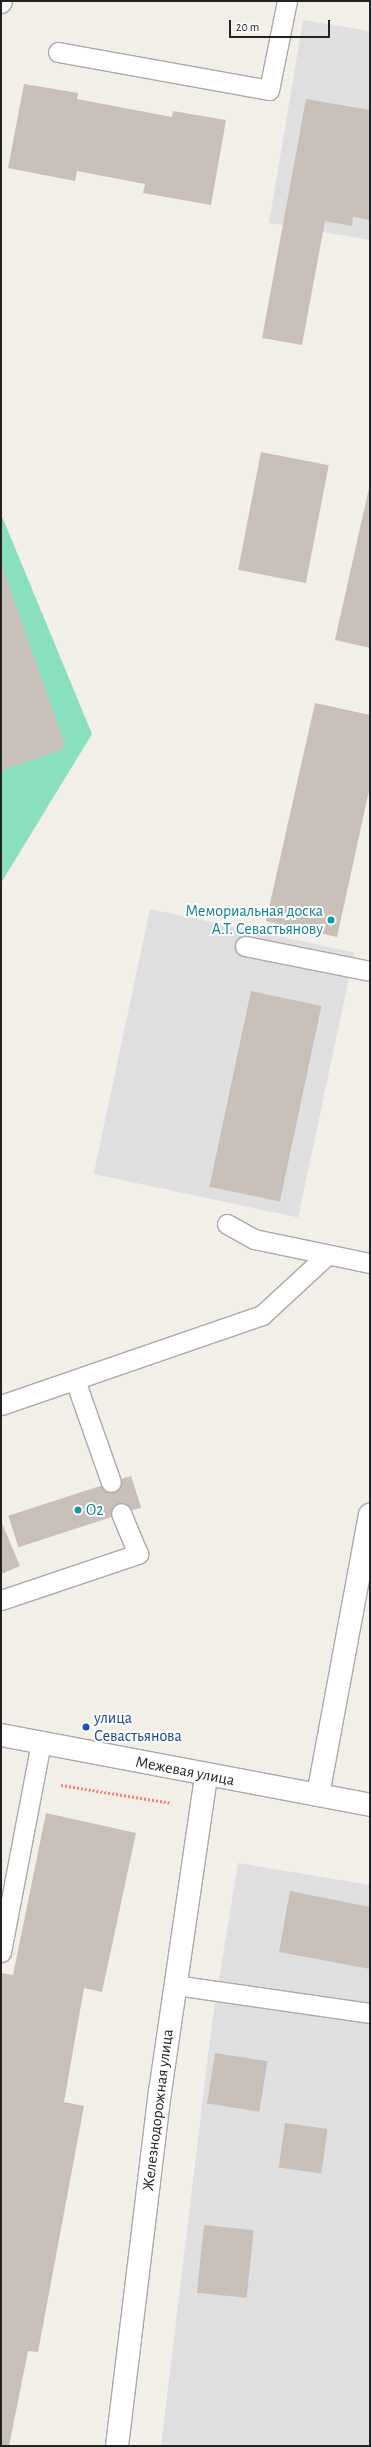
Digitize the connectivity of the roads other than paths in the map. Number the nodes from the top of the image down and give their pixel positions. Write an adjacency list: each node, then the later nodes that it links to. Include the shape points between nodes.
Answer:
1 (287, 1): 2 (lane, via 269,90)
2 (58, 52)
3 (245, 946): 4 (lane)
4 (370, 971)
5 (227, 1224): 6 (lane, via 254,1240)
6 (327, 1255): 7 (lane); 8 (lane, via 262,1315)
7 (370, 1264)
8 (75, 1380): 9 (lane); 10 (lane)
9 (1, 1404)
10 (111, 1482)
11 (121, 1513): 13 (lane, via 138,1554)
12 (370, 1514): 17 (street)
13 (1, 1600)
14 (1, 1735): 15 (street, Межевая улица)
15 (41, 1743): 16 (street, Межевая улица); 19 (lane)
16 (206, 1775): 17 (street, Межевая улица); 20 (street, Железнодорожная улица)
17 (318, 1795): 18 (street, Межевая улица)
18 (370, 1805)
19 (1, 1952)
20 (175, 1985): 21 (lane); 22 (street, Железнодорожная улица)
21 (370, 2014)
22 (117, 2446)

